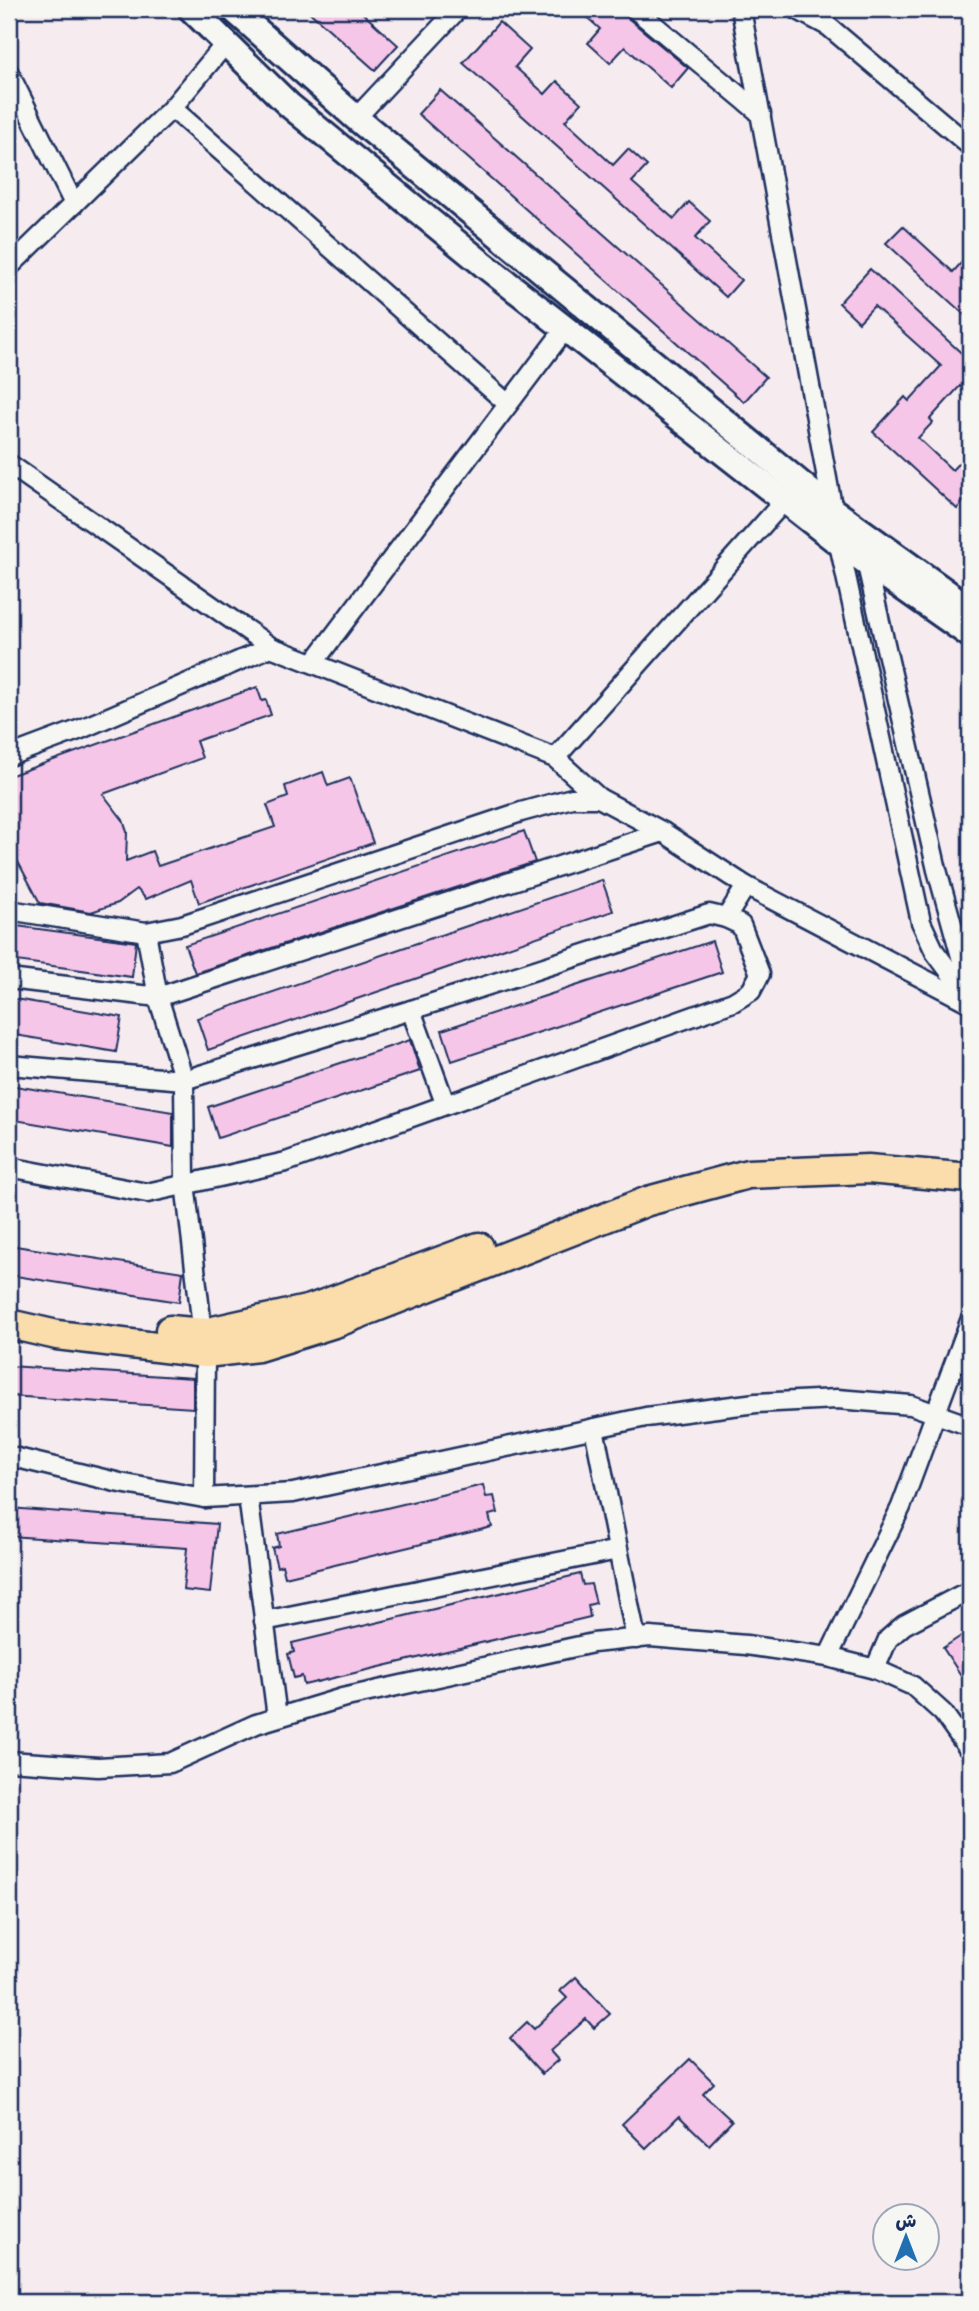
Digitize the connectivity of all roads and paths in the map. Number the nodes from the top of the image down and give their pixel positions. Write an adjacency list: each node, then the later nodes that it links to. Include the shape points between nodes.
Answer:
1 (191, 9): 7 (main road)
2 (233, 9): 11 (main road)
3 (458, 9): 11 (street)
4 (635, 9): 10 (street)
5 (741, 9): 10 (street)
6 (796, 9): 12 (street, via 828,26)
7 (226, 43): 9 (street); 15 (main road, via 289,104)
8 (9, 73): 13 (street)
9 (172, 108): 13 (street); 16 (street)
10 (761, 114): 19 (street)
11 (356, 118): 19 (main road)
12 (970, 146)
13 (74, 204): 14 (street)
14 (9, 267)
15 (565, 329): 16 (street); 18 (main road)
16 (508, 404): 25 (street)
17 (9, 464): 24 (street)
18 (784, 501): 20 (main road); 27 (street)
19 (835, 512): 20 (street); 21 (street); 22 (main road)
20 (839, 544): 21 (main road); 37 (street, via 922,922 935,951)
21 (868, 564): 23 (main road); 35 (street, via 937,870)
22 (970, 610)
23 (970, 635)
24 (271, 647): 25 (street); 26 (street)
25 (314, 662): 27 (street)
26 (9, 756)
27 (555, 758): 28 (street)
28 (599, 798): 29 (street); 33 (street, via 572,798 521,812 182,925)
29 (663, 832): 30 (street); 36 (street)
30 (746, 886): 32 (street); 37 (street)
31 (9, 910): 33 (street)
32 (726, 918): 38 (street, via 709,914); 41 (street, via 741,925 760,974 751,991 733,1002)
33 (146, 932): 36 (street)
34 (9, 979): 36 (street)
35 (970, 989)
36 (158, 997): 40 (street)
37 (970, 1001)
38 (411, 1010): 40 (street); 41 (street)
39 (9, 1065): 40 (street)
40 (184, 1080): 45 (street)
41 (445, 1103): 45 (street, via 286,1162)
42 (970, 1160): 49 (main road, via 866,1150 749,1156 648,1184)
43 (9, 1167): 45 (street, via 147,1194)
44 (970, 1178): 49 (main road, via 868,1169 748,1174 648,1201 338,1322 258,1347)
45 (185, 1183): 49 (street)
46 (9, 1308): 49 (main road)
47 (970, 1321): 50 (street)
48 (9, 1324): 49 (main road, via 57,1335)
49 (204, 1343): 55 (street)
50 (937, 1414): 51 (street); 52 (street, via 911,1405 837,1399 755,1403); 60 (street, via 901,1507)
51 (970, 1426)
52 (594, 1428): 54 (street, via 293,1493); 56 (street)
53 (9, 1457): 55 (street)
54 (248, 1496): 55 (street); 58 (street)
55 (204, 1498)
56 (618, 1550): 58 (street); 59 (street)
57 (970, 1595): 61 (street, via 961,1595 904,1626 888,1639)
58 (264, 1621): 62 (street)
59 (636, 1639): 60 (street, via 746,1645); 62 (street, via 580,1646 342,1698)
60 (828, 1657): 61 (street)
61 (875, 1669): 63 (street, via 912,1686 943,1713)
62 (277, 1717): 64 (street, via 170,1763 98,1767)
63 (970, 1751)
64 (9, 1761)

